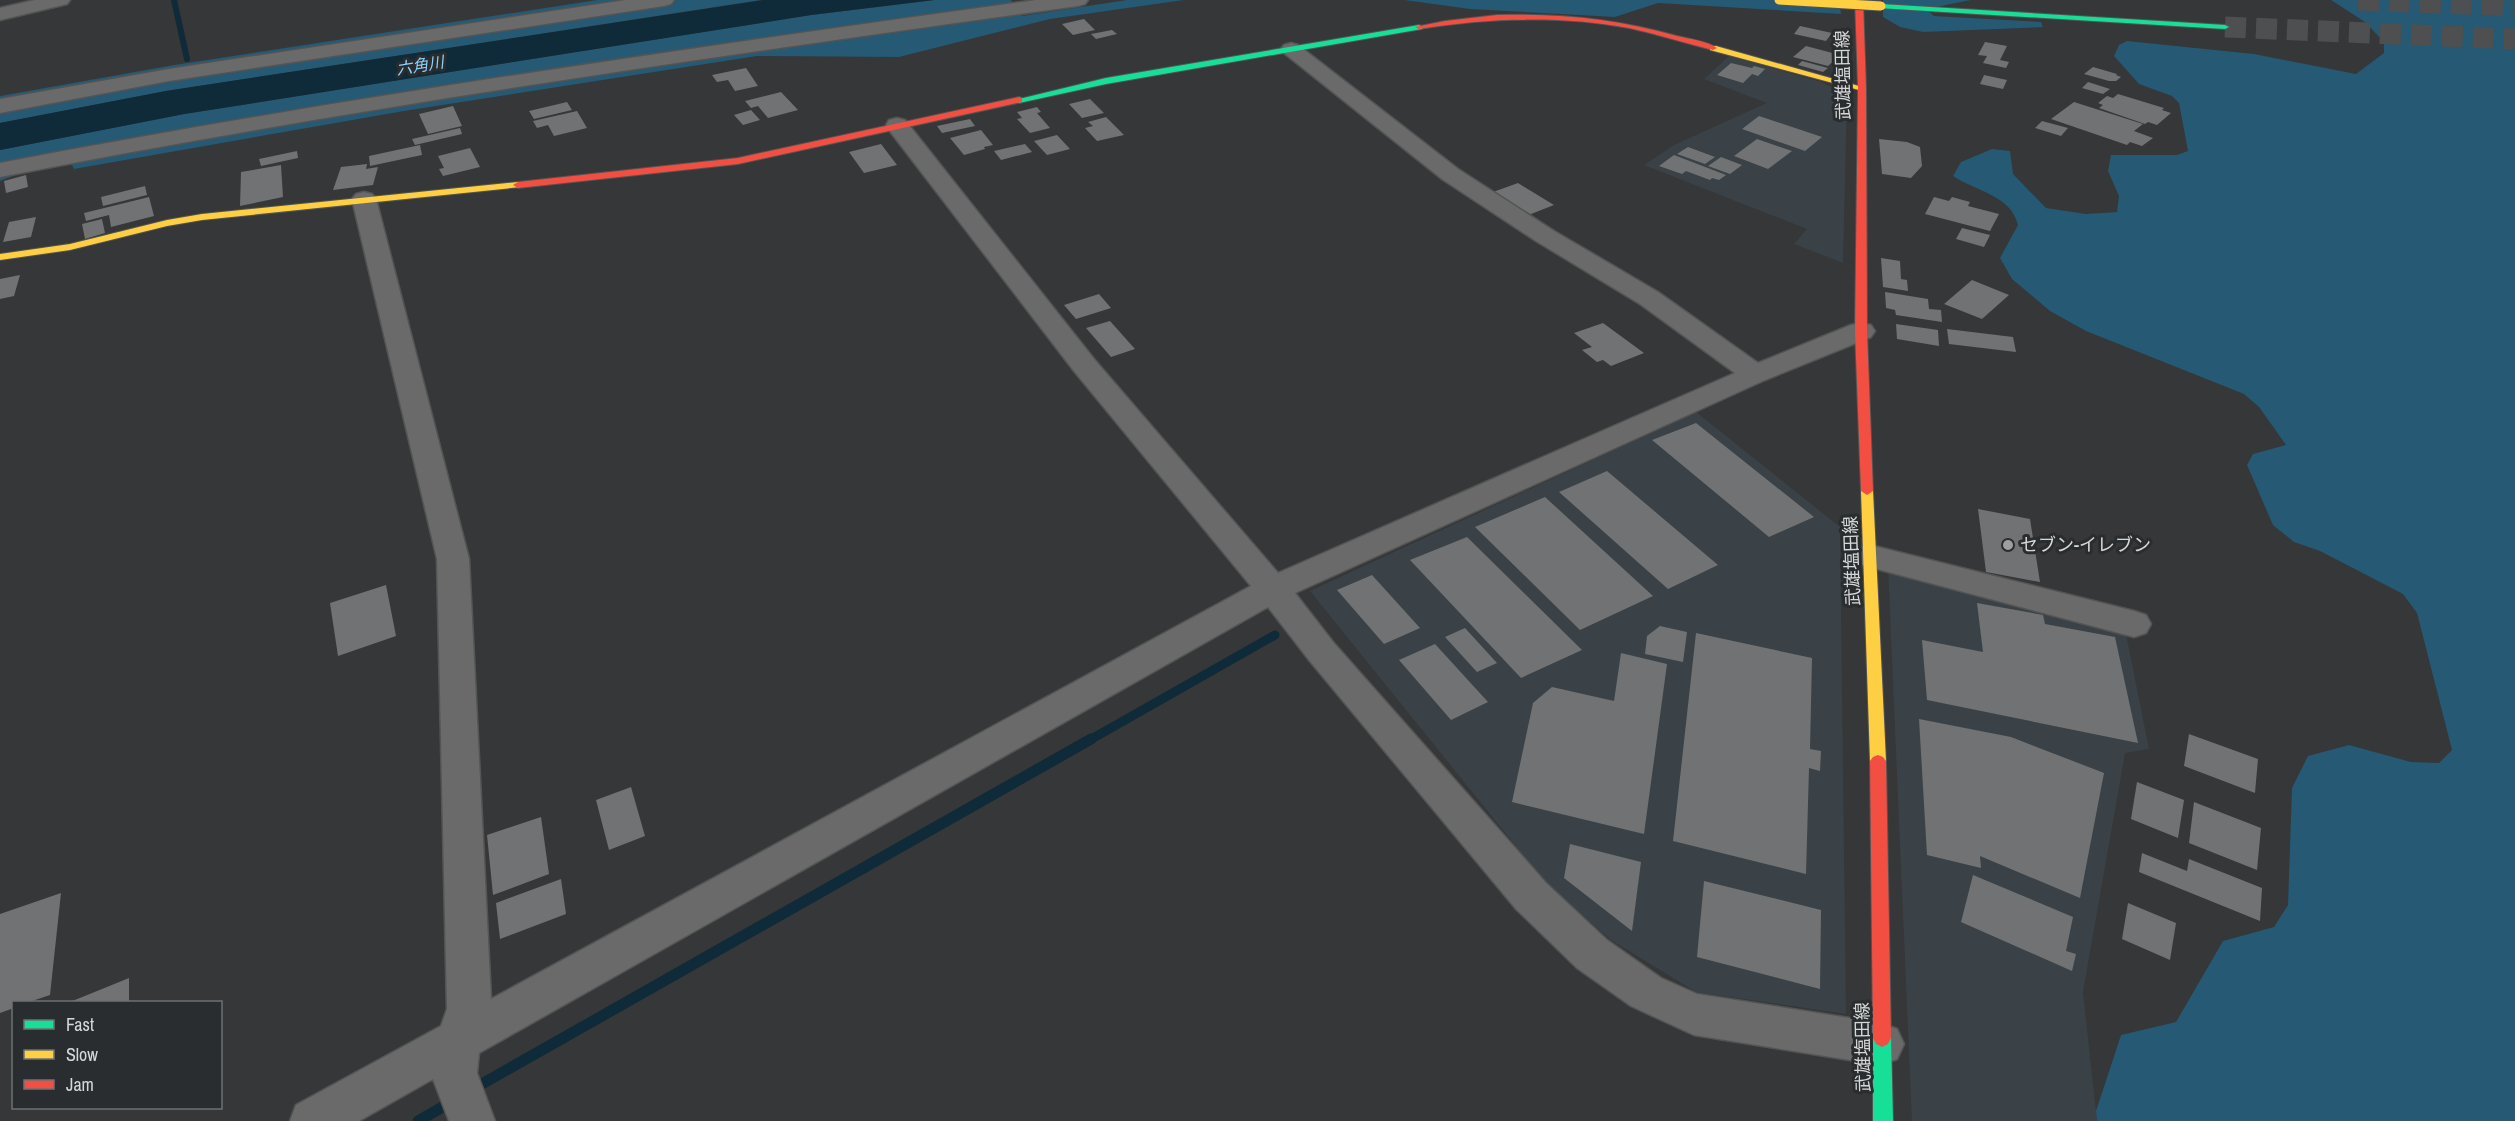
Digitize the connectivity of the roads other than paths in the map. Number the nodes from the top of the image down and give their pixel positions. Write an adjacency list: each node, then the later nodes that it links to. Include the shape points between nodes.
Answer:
1 (60, 0): 6 (street)
2 (664, 0): 10 (street, via 170,75)
3 (1078, 0): 12 (street, via 331,109)
4 (1779, 0): 7 (main road, bridge)
5 (1859, 0): 9 (main road, 武雄塩田線)
6 (0, 14)
7 (2226, 27)
8 (1291, 49): 9 (main road, via 1491,18 1600,21); 11 (main road, via 1106,81); 16 (street, via 1450,174 1649,298)
9 (1862, 88): 15 (main road, 武雄塩田線)
10 (0, 106)
11 (897, 125): 13 (main road, via 738,160); 18 (street, via 1084,365)
12 (0, 170)
13 (364, 200): 14 (main road, via 178,221 70,247); 21 (street, via 453,559 469,1009)
14 (0, 257)
15 (1861, 331): 16 (street); 17 (main road, 武雄塩田線)
16 (1755, 374): 18 (street)
17 (1870, 556): 19 (street); 20 (main road, 武雄塩田線, via 1879,785)
18 (1273, 589): 20 (street, via 1321,651 1531,896 1592,954 1646,992 1694,1014); 21 (street)
19 (2134, 624)
20 (1881, 1044): 24 (main road, 武雄塩田線)
21 (456, 1057): 22 (street); 23 (street)
22 (471, 1119)
23 (313, 1121)
24 (1883, 1121)

